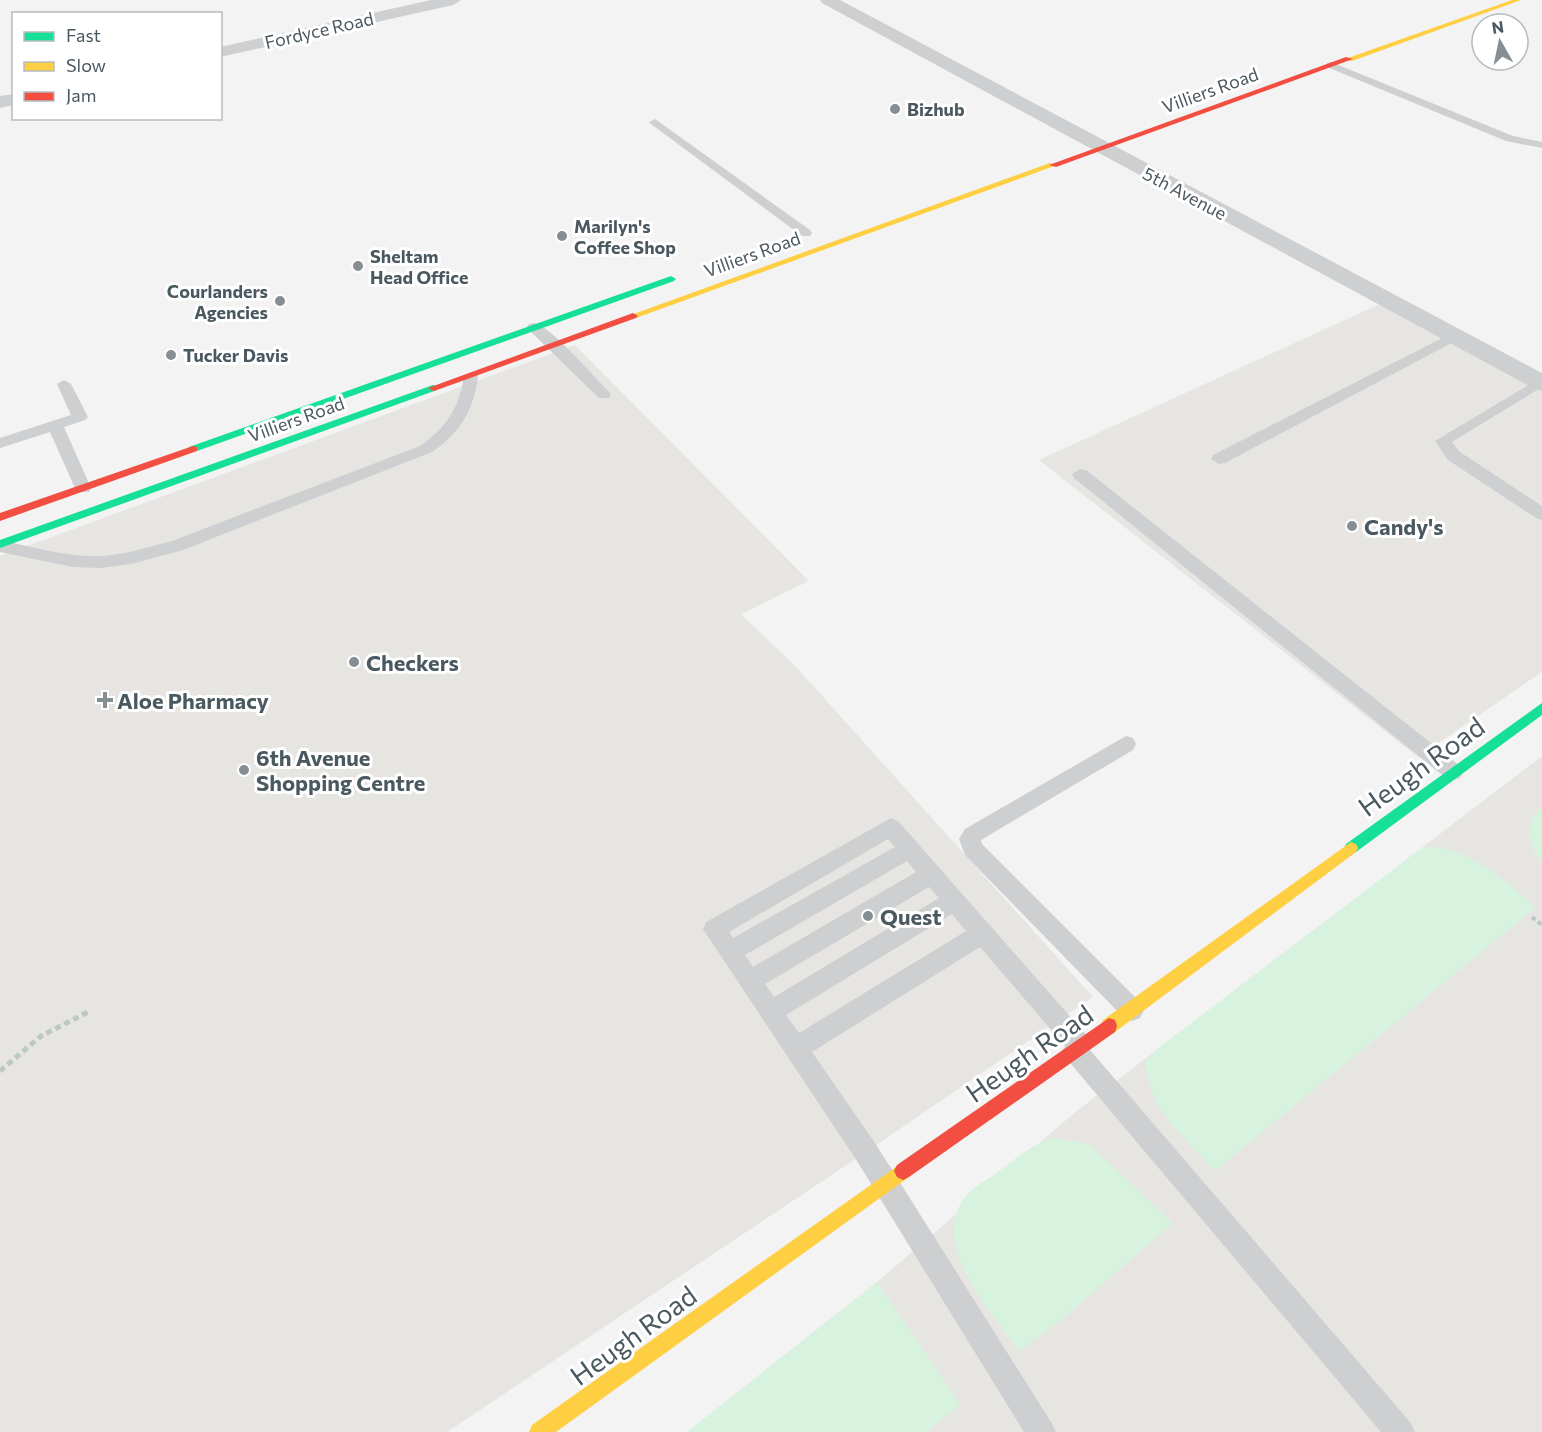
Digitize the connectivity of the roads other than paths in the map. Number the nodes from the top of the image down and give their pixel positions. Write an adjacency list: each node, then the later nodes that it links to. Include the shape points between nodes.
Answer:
1 (453, 0): 5 (street, Fordyce Road)
2 (828, 0): 10 (street, 5th Avenue, via 1075,139)
3 (1480, 0): 6 (street, Villiers Road)
4 (1518, 0): 7 (street, Villiers Road)
5 (222, 52)
6 (1318, 56): 7 (street); 8 (street, Villiers Road)
7 (1333, 64): 10 (street, Villiers Road); 11 (lane, via 1510,139)
8 (1273, 71)
9 (656, 122): 12 (lane)
10 (1102, 139): 15 (street, 5th Avenue); 16 (street, Villiers Road)
11 (1542, 145)
12 (806, 233)
13 (683, 275): 14 (street, Villiers Road)
14 (534, 327): 16 (lane); 25 (street, Villiers Road)
15 (1454, 336): 18 (street, 5th Avenue); 23 (lane)
16 (556, 346): 17 (street, Villiers Road); 20 (lane)
17 (471, 376): 28 (street, Villiers Road); 28 (lane, via 468,401 458,420 426,449 177,546 101,562 73,561)
18 (1541, 382): 26 (lane, via 1443,441 1454,456)
19 (64, 384): 21 (lane, via 80,417)
20 (604, 395)
21 (55, 425): 22 (lane); 25 (lane)
22 (0, 443)
23 (1219, 459)
24 (1080, 474): 31 (lane)
25 (83, 488): 27 (street, Villiers Road)
26 (1542, 514)
27 (0, 517)
28 (0, 545)
29 (1542, 708): 31 (street, Heugh Road)
30 (1126, 744): 36 (lane, via 970,839 973,849)
31 (1453, 772): 36 (street, Heugh Road)
32 (932, 874): 33 (lane); 35 (lane); 35 (lane, via 891,827 714,929)
33 (955, 900): 34 (lane); 37 (lane)
34 (982, 933): 38 (lane); 39 (lane)
35 (750, 981): 37 (lane)
36 (1132, 1010): 39 (street, Heugh Road)
37 (771, 1011): 38 (lane)
38 (796, 1048): 40 (lane)
39 (1078, 1048): 40 (street, Heugh Road); 43 (lane)
40 (885, 1183): 41 (street, Heugh Road); 42 (lane)
41 (539, 1432)
42 (1041, 1432)
43 (1400, 1432)

